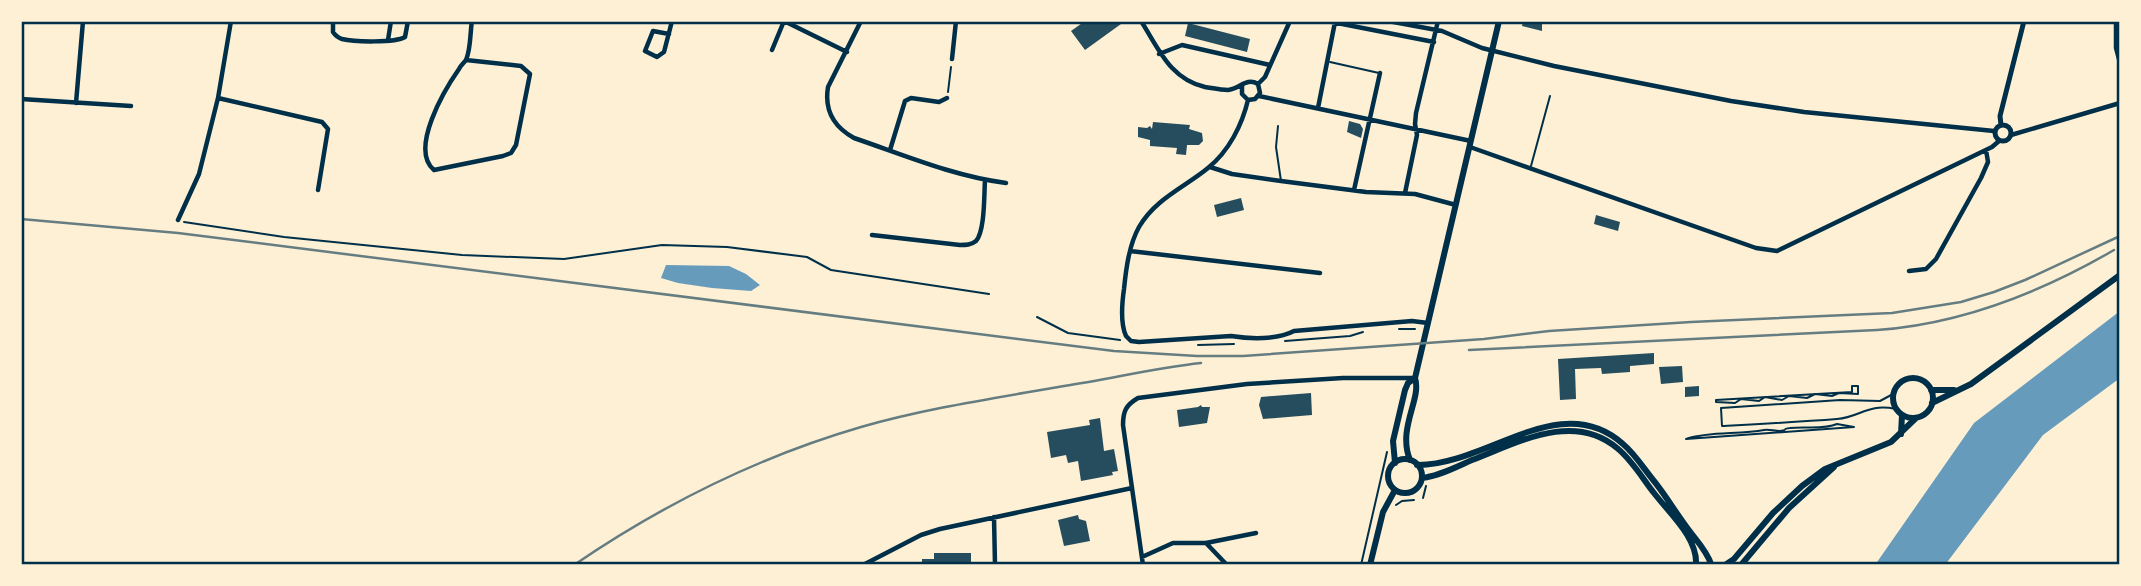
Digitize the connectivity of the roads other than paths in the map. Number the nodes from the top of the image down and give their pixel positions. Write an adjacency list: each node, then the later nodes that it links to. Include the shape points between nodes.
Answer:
1 (83, 21): 45 (street)
2 (205, 21): 21 (street)
3 (333, 21): 25 (street, via 332,32 340,39)
4 (391, 21): 25 (street)
5 (408, 21): 25 (street, via 405,37)
6 (472, 21): 32 (street)
7 (672, 21): 24 (street)
8 (784, 21): 27 (street); 29 (street)
9 (861, 21): 29 (street)
10 (956, 21): 31 (street)
11 (1141, 21): 30 (street)
12 (1290, 21): 35 (street)
13 (1327, 21): 22 (street)
14 (1388, 21): 23 (street)
15 (1438, 21): 23 (street)
16 (1499, 21): 28 (main road)
17 (1866, 21): 18 (street)
18 (1878, 21)
19 (2024, 21): 50 (street)
20 (2116, 21): 34 (street)
21 (231, 22): 41 (street)
22 (1335, 22): 26 (street); 33 (street)
23 (1436, 30): 26 (street); 28 (street)
24 (669, 34): 24 (street, via 662,55 645,51 653,31)
25 (388, 40)
26 (1434, 42): 52 (street, via 1416,113)
27 (772, 50)
28 (1493, 50): 53 (street, via 1731,101); 56 (main road)
29 (847, 52): 57 (street, via 828,87 830,116 847,134)
30 (1160, 54): 35 (street, via 1182,45); 38 (street, via 1173,71 1194,84 1226,90)
31 (952, 59)
32 (466, 60): 32 (street, via 429,125 426,158 434,170 503,156 516,145 530,74 521,66)
33 (1327, 62): 36 (lane); 48 (street)
34 (2120, 63)
35 (1270, 65): 37 (street)
36 (1380, 73): 49 (street)
37 (1258, 84): 38 (street, via 1248,81); 39 (street)
38 (1242, 86): 44 (street)
39 (1259, 96): 44 (street); 48 (street)
40 (1550, 96): 60 (lane)
41 (218, 98): 64 (street, via 323,122 328,129); 68 (street, via 199,174)
42 (947, 98): 57 (street, via 939,102 911,97 905,101)
43 (21, 99): 45 (street)
44 (1248, 100): 59 (street, via 1238,130)
45 (76, 103): 47 (street)
46 (2120, 103): 54 (street)
47 (131, 106)
48 (1318, 108): 49 (street)
49 (1369, 118): 52 (street); 65 (street)
50 (2001, 125): 53 (street); 54 (street, via 2008,127)
51 (1278, 126): 62 (lane)
52 (1418, 130): 56 (street); 66 (street)
53 (1994, 131): 55 (street)
54 (2011, 135): 55 (street)
55 (1999, 141): 58 (street)
56 (1471, 144): 60 (street); 67 (main road)
57 (890, 150): 61 (street)
58 (1986, 150): 60 (street, via 1777,251 1756,248); 71 (street, via 1988,162 1981,178 1936,259 1926,269)
59 (1209, 167): 62 (street); 70 (street, via 1156,207 1138,229)
60 (1531, 169)
61 (985, 180): 63 (street); 69 (street, via 981,229 973,244)
62 (1281, 181): 65 (street)
63 (1006, 183)
64 (318, 190)
65 (1354, 190): 66 (street)
66 (1405, 193): 67 (street)
67 (1456, 205): 74 (main road)
68 (178, 220)
69 (872, 234)
70 (1130, 251): 72 (street); 74 (street, via 1124,331 1131,341 1244,338)
71 (1909, 271)
72 (1320, 274)
73 (2120, 275): 77 (main road, via 1971,384)
74 (1428, 323): 75 (main road)
75 (1415, 378): 84 (main road, via 1405,434); 85 (main road, via 1405,390 1393,441); 88 (street, via 1247,384 1138,398 1128,404 1122,425)
76 (1931, 390): 77 (main road); 78 (main road, via 1923,381 1909,379); 79 (main road)
77 (1954, 390): 79 (main road)
78 (1893, 394): 80 (main road); 80 (lane, via 1880,401 1721,408 1722,426 1842,419 1867,408)
79 (1932, 402): 82 (main road, via 1926,414)
80 (1896, 409): 81 (main road)
81 (1902, 415): 82 (main road); 83 (main road)
82 (1916, 418): 83 (main road)
83 (1901, 434): 86 (main road)
84 (1413, 462): 85 (main road); 87 (main road); 101 (main road, via 1456,460 1547,426 1595,428 1630,451)
85 (1395, 463): 89 (main road, via 1388,477)
86 (1836, 466): 102 (main road, via 1825,469 1789,497); 103 (main road, via 1789,508)
87 (1425, 480): 89 (main road, via 1410,492); 99 (main road, via 1542,433 1571,431 1596,436 1618,449 1647,484 1694,546)
88 (1132, 488): 90 (street); 93 (street)
89 (1395, 490): 98 (main road, via 1383,512)
90 (994, 517): 94 (street, via 921,535); 95 (street)
91 (1256, 533): 92 (street)
92 (1206, 543): 93 (street, via 1173,543); 97 (street)
93 (1142, 557): 96 (street)
94 (863, 565)
95 (995, 565)
96 (1143, 565)
97 (1227, 565)
98 (1370, 565)
99 (1696, 565)
100 (1705, 565): 101 (main road)
101 (1712, 565)
102 (1725, 565)
103 (1741, 565)

